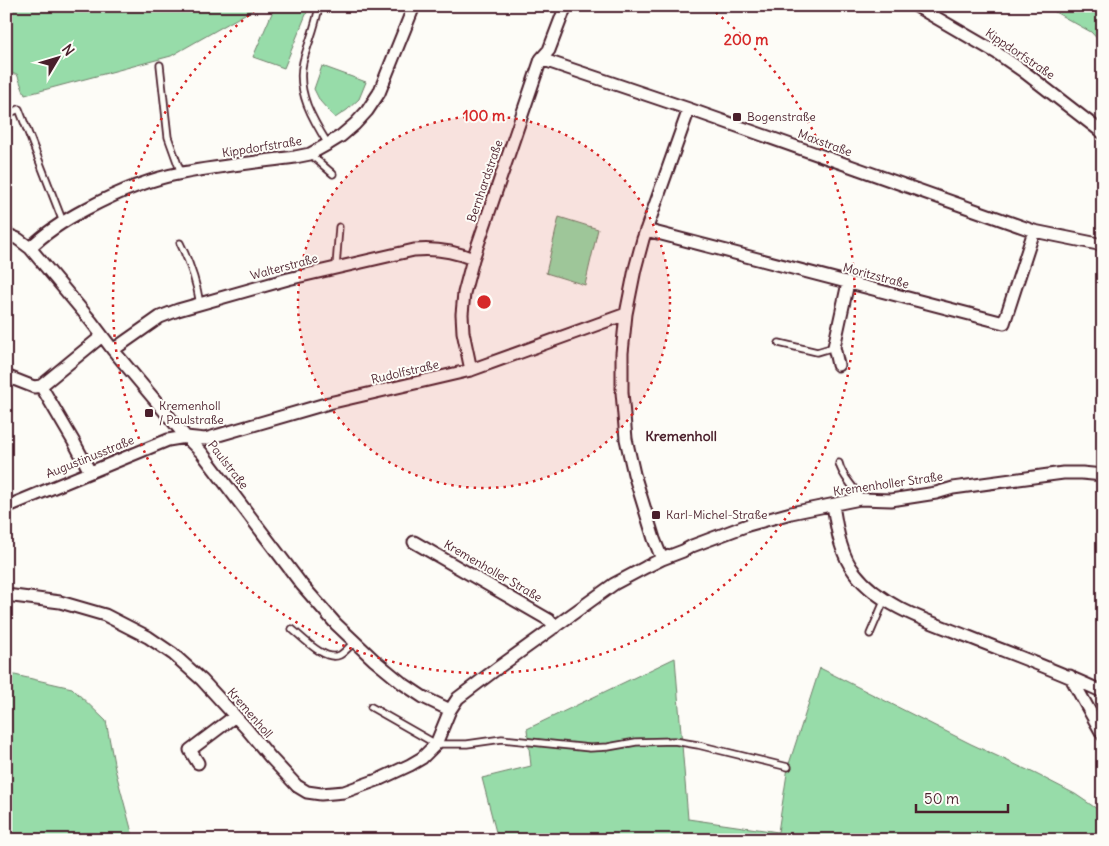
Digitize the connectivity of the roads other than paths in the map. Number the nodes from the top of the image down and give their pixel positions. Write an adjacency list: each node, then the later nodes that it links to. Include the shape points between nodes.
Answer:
1 (319, 6): 10 (lane, via 303,63 302,79 311,116)
2 (414, 6): 10 (street, Kippdorfstraße, via 379,93 355,124)
3 (916, 6): 9 (street, Kippdorfstraße, via 1023,70)
4 (565, 8): 5 (street, Bernhardstraße, via 549,50)
5 (541, 59): 7 (street, Maxstraße); 22 (street, Bernhardstraße)
6 (160, 65): 12 (lane, via 168,137)
7 (689, 109): 16 (street); 17 (street, Maxstraße)
8 (6, 115): 14 (lane, via 19,109)
9 (1103, 133)
10 (328, 144): 11 (street, Kippdorfstraße)
11 (310, 154): 12 (street, Kippdorfstraße); 13 (lane)
12 (181, 173): 14 (street, via 143,183 104,199)
13 (333, 174)
14 (63, 222): 21 (street)
15 (339, 227): 23 (lane)
16 (646, 230): 24 (street, Moritzstraße); 26 (street)
17 (1034, 231): 20 (street, Maxstraße); 24 (street, Moritzstraße, via 1004,324)
18 (6, 234): 21 (street, Paulstraße)
19 (180, 243): 25 (lane)
20 (1103, 245)
21 (30, 248): 27 (street, Paulstraße)
22 (473, 259): 23 (street, Walterstraße, via 459,253 426,249); 32 (street, Bernhardstraße, via 462,314)
23 (336, 267): 25 (street, Walterstraße)
24 (848, 283): 29 (street)
25 (200, 304): 30 (street, Walterstraße, via 160,317)
26 (626, 314): 32 (street, Rudolfstraße); 43 (street, via 622,392 626,439)
27 (102, 336): 30 (street, Paulstraße); 34 (street)
28 (779, 343): 29 (lane, via 817,352)
29 (834, 347): 31 (street)
30 (113, 350): 35 (street, Paulstraße)
31 (838, 365)
32 (471, 370): 35 (street, Rudolfstraße, via 329,403 205,439)
33 (6, 376): 34 (street, via 34,387)
34 (41, 386): 37 (street)
35 (186, 437): 37 (street, Augustinusstraße, via 168,440); 49 (street, Paulstraße, via 202,453 302,585)
36 (839, 463): 39 (lane)
37 (90, 472): 41 (street, Augustinusstraße)
38 (1103, 475): 39 (street, Kremenholler Straße, via 1063,473 891,500)
39 (860, 499): 40 (street, Kremenholler Straße)
40 (833, 506): 43 (street, Kremenholler Straße, via 748,525); 45 (street, via 844,554 854,572)
41 (6, 507)
42 (414, 542): 46 (street, Kremenholler Straße, via 549,620)
43 (662, 559): 46 (street, Kremenholler Straße, via 614,584)
44 (6, 595): 54 (street, Kremenholl, via 69,604 105,615 148,637 202,680)
45 (885, 599): 48 (lane); 50 (street, via 943,626)
46 (555, 627): 53 (street, Kremenholler Straße, via 458,698)
47 (292, 629): 49 (lane, via 319,651 332,657 340,655)
48 (870, 634)
49 (355, 641): 53 (street, Paulstraße, via 402,683)
50 (1070, 676): 51 (street); 55 (street)
51 (1103, 692)
52 (371, 707): 56 (lane)
53 (450, 710): 56 (street, Kremenholl)
54 (235, 716): 56 (street, Kremenholl, via 297,786 320,794 344,792 395,772 422,758); 57 (street, via 190,750)
55 (1103, 735)
56 (436, 744): 58 (lane, via 502,739 590,748 674,741)
57 (198, 763)
58 (788, 767)

